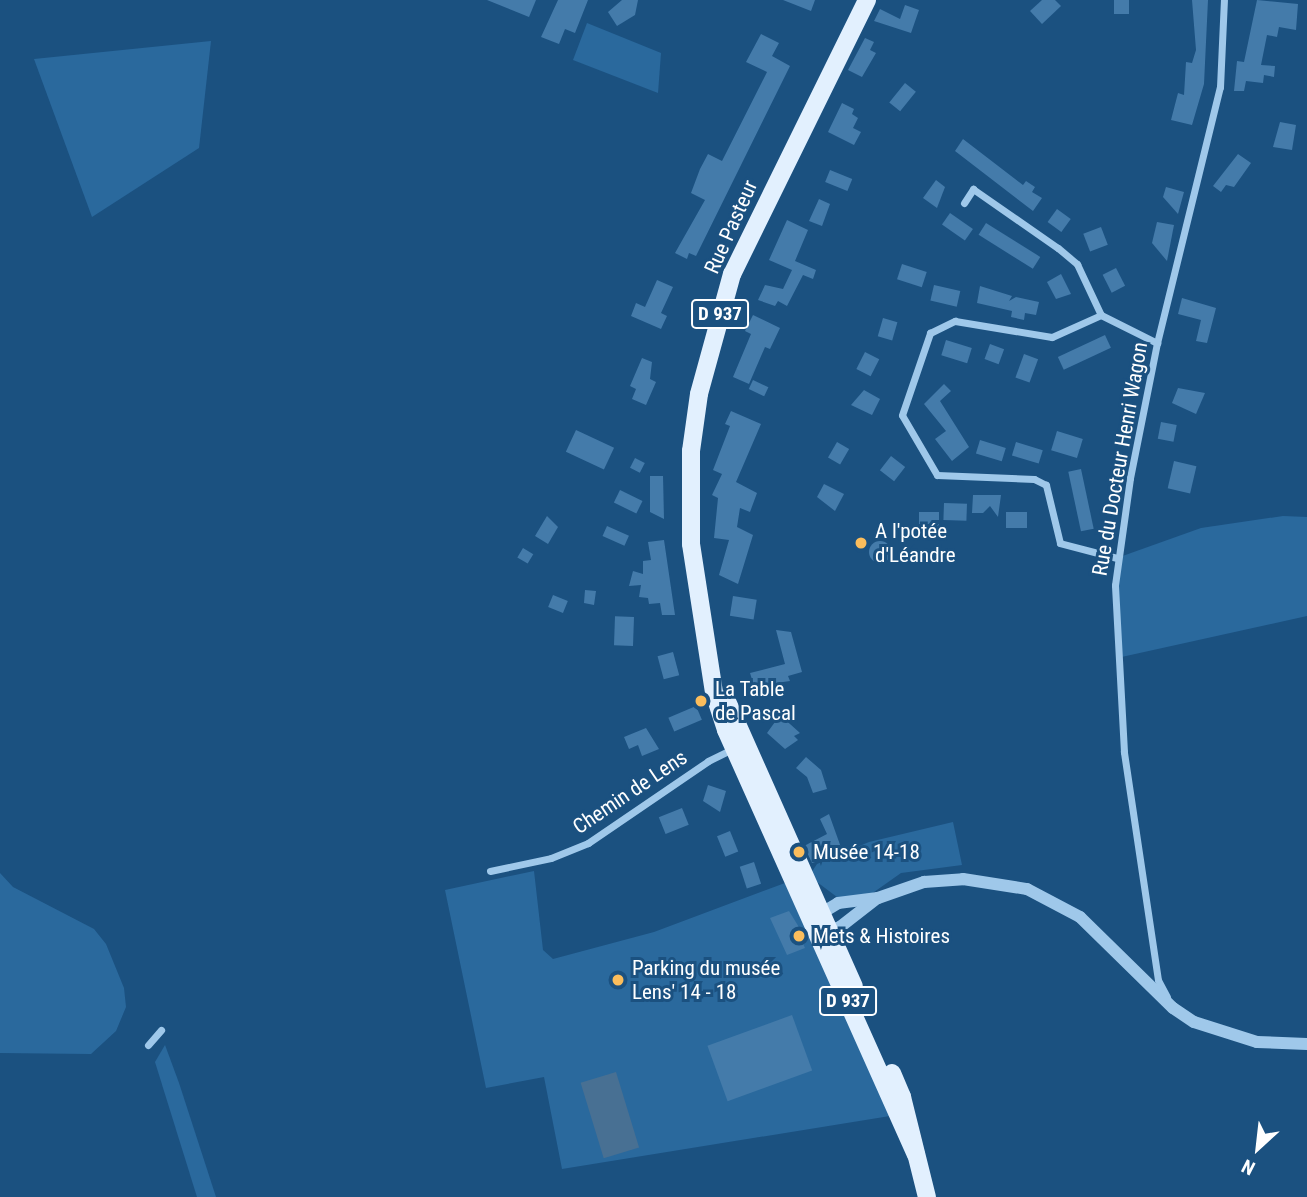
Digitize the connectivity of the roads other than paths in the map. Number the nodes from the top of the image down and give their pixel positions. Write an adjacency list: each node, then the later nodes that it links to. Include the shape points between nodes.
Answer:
1 (867, 0): 7 (main road, Rue Pasteur / D 937, via 732,274 699,394 691,451 691,544 714,693)
2 (1224, 0): 5 (street, Rue du Docteur Henri Wagon, via 1220,87)
3 (964, 203): 4 (street, via 974,189 1058,248 1077,264)
4 (1101, 314): 5 (street); 6 (street, via 1052,337 955,321 930,332 902,415 937,475 1034,479 1046,485 1060,543)
5 (1157, 343): 6 (street, Rue du Docteur Henri Wagon)
6 (1117, 558): 11 (street, Rue du Docteur Henri Wagon, via 1116,658 1124,752 1158,980)
7 (740, 746): 8 (street, Chemin de Lens, via 708,761 576,849); 10 (main road, Rue Pasteur / D 937)
8 (490, 871)
9 (878, 898): 10 (street); 10 (street, via 838,903); 11 (street, via 924,882 964,879 1027,889 1089,924)
10 (820, 924): 15 (main road, Rue Pasteur / D 937, via 884,1069 902,1097)
11 (1173, 1008): 13 (street, via 1230,1036)
12 (161, 1030): 14 (street)
13 (1307, 1044)
14 (148, 1045)
15 (927, 1197)

